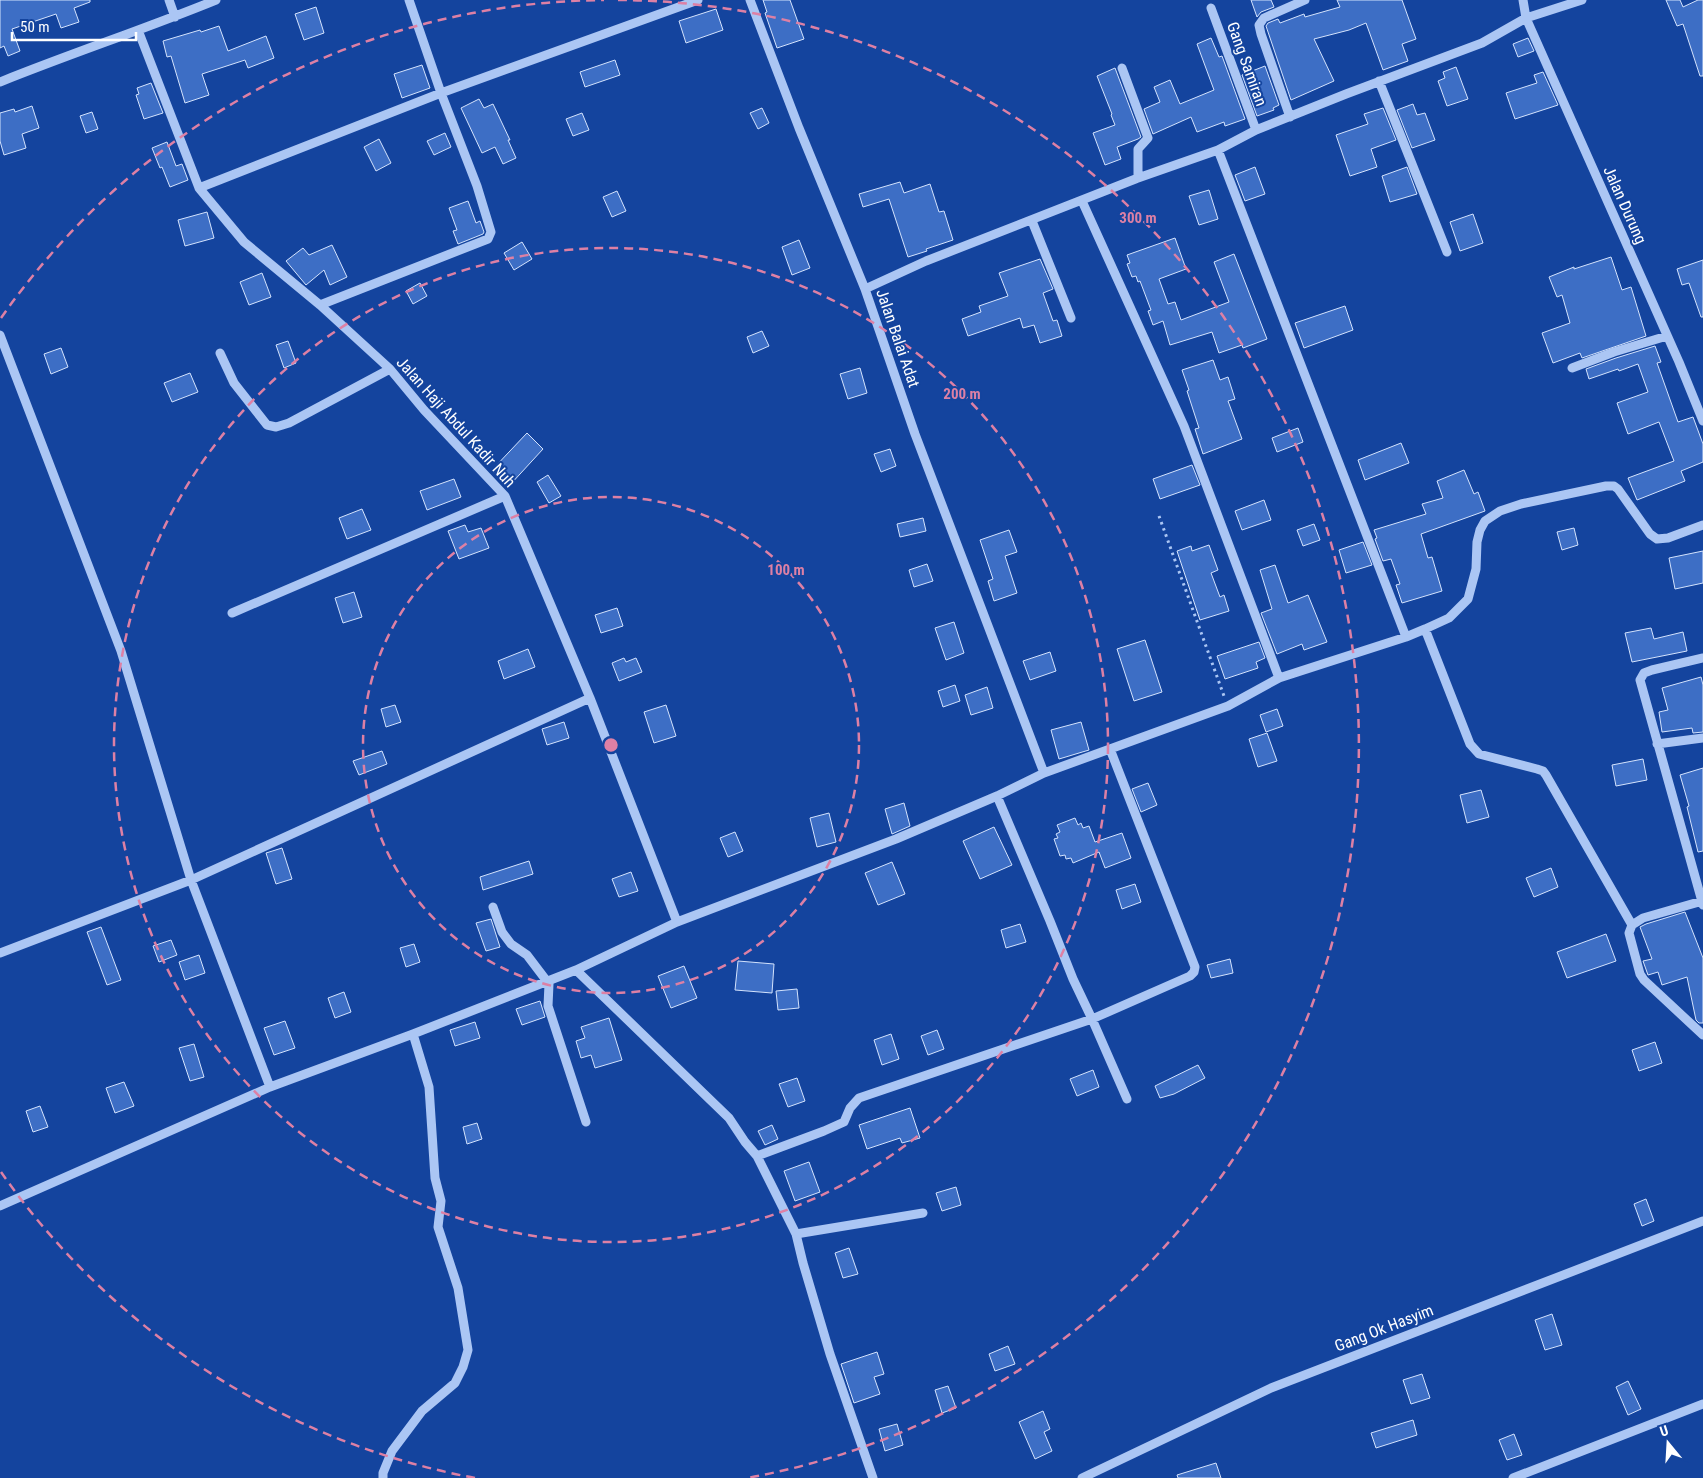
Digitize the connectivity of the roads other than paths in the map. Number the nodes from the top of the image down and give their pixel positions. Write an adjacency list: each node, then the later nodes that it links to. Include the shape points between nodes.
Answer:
1 (169, 0): 10 (street)
2 (216, 0): 10 (street)
3 (409, 0): 16 (street)
4 (698, 0): 16 (street)
5 (750, 0): 25 (street, Jalan Balai Adat)
6 (1305, 0): 17 (street, via 1264,18 1259,25)
7 (1523, 0): 11 (street, Jalan Durung)
8 (1582, 0): 11 (street)
9 (1211, 8): 18 (street, Gang Samiran)
10 (175, 17): 12 (street)
11 (1526, 18): 14 (street, via 1482,43); 29 (street, Jalan Durung)
12 (138, 30): 15 (street); 21 (street, Jalan Haji Abdul Kadir Nuh)
13 (1122, 68): 20 (street, via 1148,138 1138,149)
14 (1379, 81): 17 (street); 24 (street)
15 (0, 82)
16 (441, 93): 21 (street); 26 (street, via 491,226 488,238)
17 (1290, 117): 18 (street)
18 (1256, 130): 19 (street)
19 (1218, 150): 20 (street); 38 (street)
20 (1138, 178): 22 (street)
21 (199, 188): 26 (street, Jalan Haji Abdul Kadir Nuh, via 244,242)
22 (1082, 201): 23 (street); 40 (street, via 1184,426)
23 (1032, 221): 25 (street, via 926,261); 27 (street)
24 (1447, 252)
25 (865, 289): 45 (street, Jalan Balai Adat)
26 (320, 305): 32 (street, Jalan Haji Abdul Kadir Nuh)
27 (1072, 318)
28 (0, 335): 47 (street, via 122,651)
29 (1667, 336): 31 (street); 33 (street, Jalan Durung)
30 (220, 353): 32 (street, via 234,383 266,425 276,427)
31 (1572, 368)
32 (390, 369): 34 (street, Jalan Haji Abdul Kadir Nuh)
33 (1703, 421)
34 (505, 496): 36 (street); 41 (street, Jalan Haji Abdul Kadir Nuh)
35 (1703, 525): 37 (street, via 1657,539 1614,486 1552,496 1500,511 1485,521 1480,530 1476,569 1468,599 1450,618)
36 (232, 613)
37 (1425, 629): 38 (street); 51 (street, via 1470,744 1479,754 1543,771)
38 (1406, 637): 40 (street)
39 (1703, 658): 43 (street, via 1652,670 1644,673 1640,680)
40 (1279, 678): 44 (street, via 1228,706)
41 (590, 698): 47 (street); 50 (street, Jalan Haji Abdul Kadir Nuh)
42 (1703, 738): 43 (street)
43 (1657, 744): 48 (street)
44 (1110, 749): 45 (street); 55 (street, via 1195,966 1190,976)
45 (1044, 773): 46 (street)
46 (997, 796): 50 (street, via 896,840); 55 (street)
47 (190, 880): 52 (street); 58 (street)
48 (1702, 903): 51 (street, via 1642,918)
49 (493, 907): 54 (street, via 502,932 511,944 527,955)
50 (677, 922): 53 (street)
51 (1632, 925): 57 (street, via 1629,932 1640,974)
52 (0, 953)
53 (576, 970): 54 (street); 61 (street, via 729,1118)
54 (546, 980): 56 (street); 60 (street, via 550,988 548,1006)
55 (1092, 1020): 59 (street); 61 (street, via 859,1098 839,1125)
56 (413, 1034): 58 (street); 67 (street, via 429,1087 436,1178 441,1201 438,1226 458,1288 468,1350 455,1383 422,1411 392,1451)
57 (1703, 1035)
58 (270, 1087): 62 (street)
59 (1127, 1100)
60 (586, 1122)
61 (757, 1156): 65 (street)
62 (0, 1206)
63 (922, 1213): 65 (street)
64 (1703, 1221): 69 (street, Gang Ok Hasyim, via 1271,1388)
65 (796, 1234): 68 (street, via 830,1354)
66 (1703, 1404): 70 (street)
67 (383, 1478)
68 (873, 1478)
69 (1082, 1478)
70 (1513, 1478)

